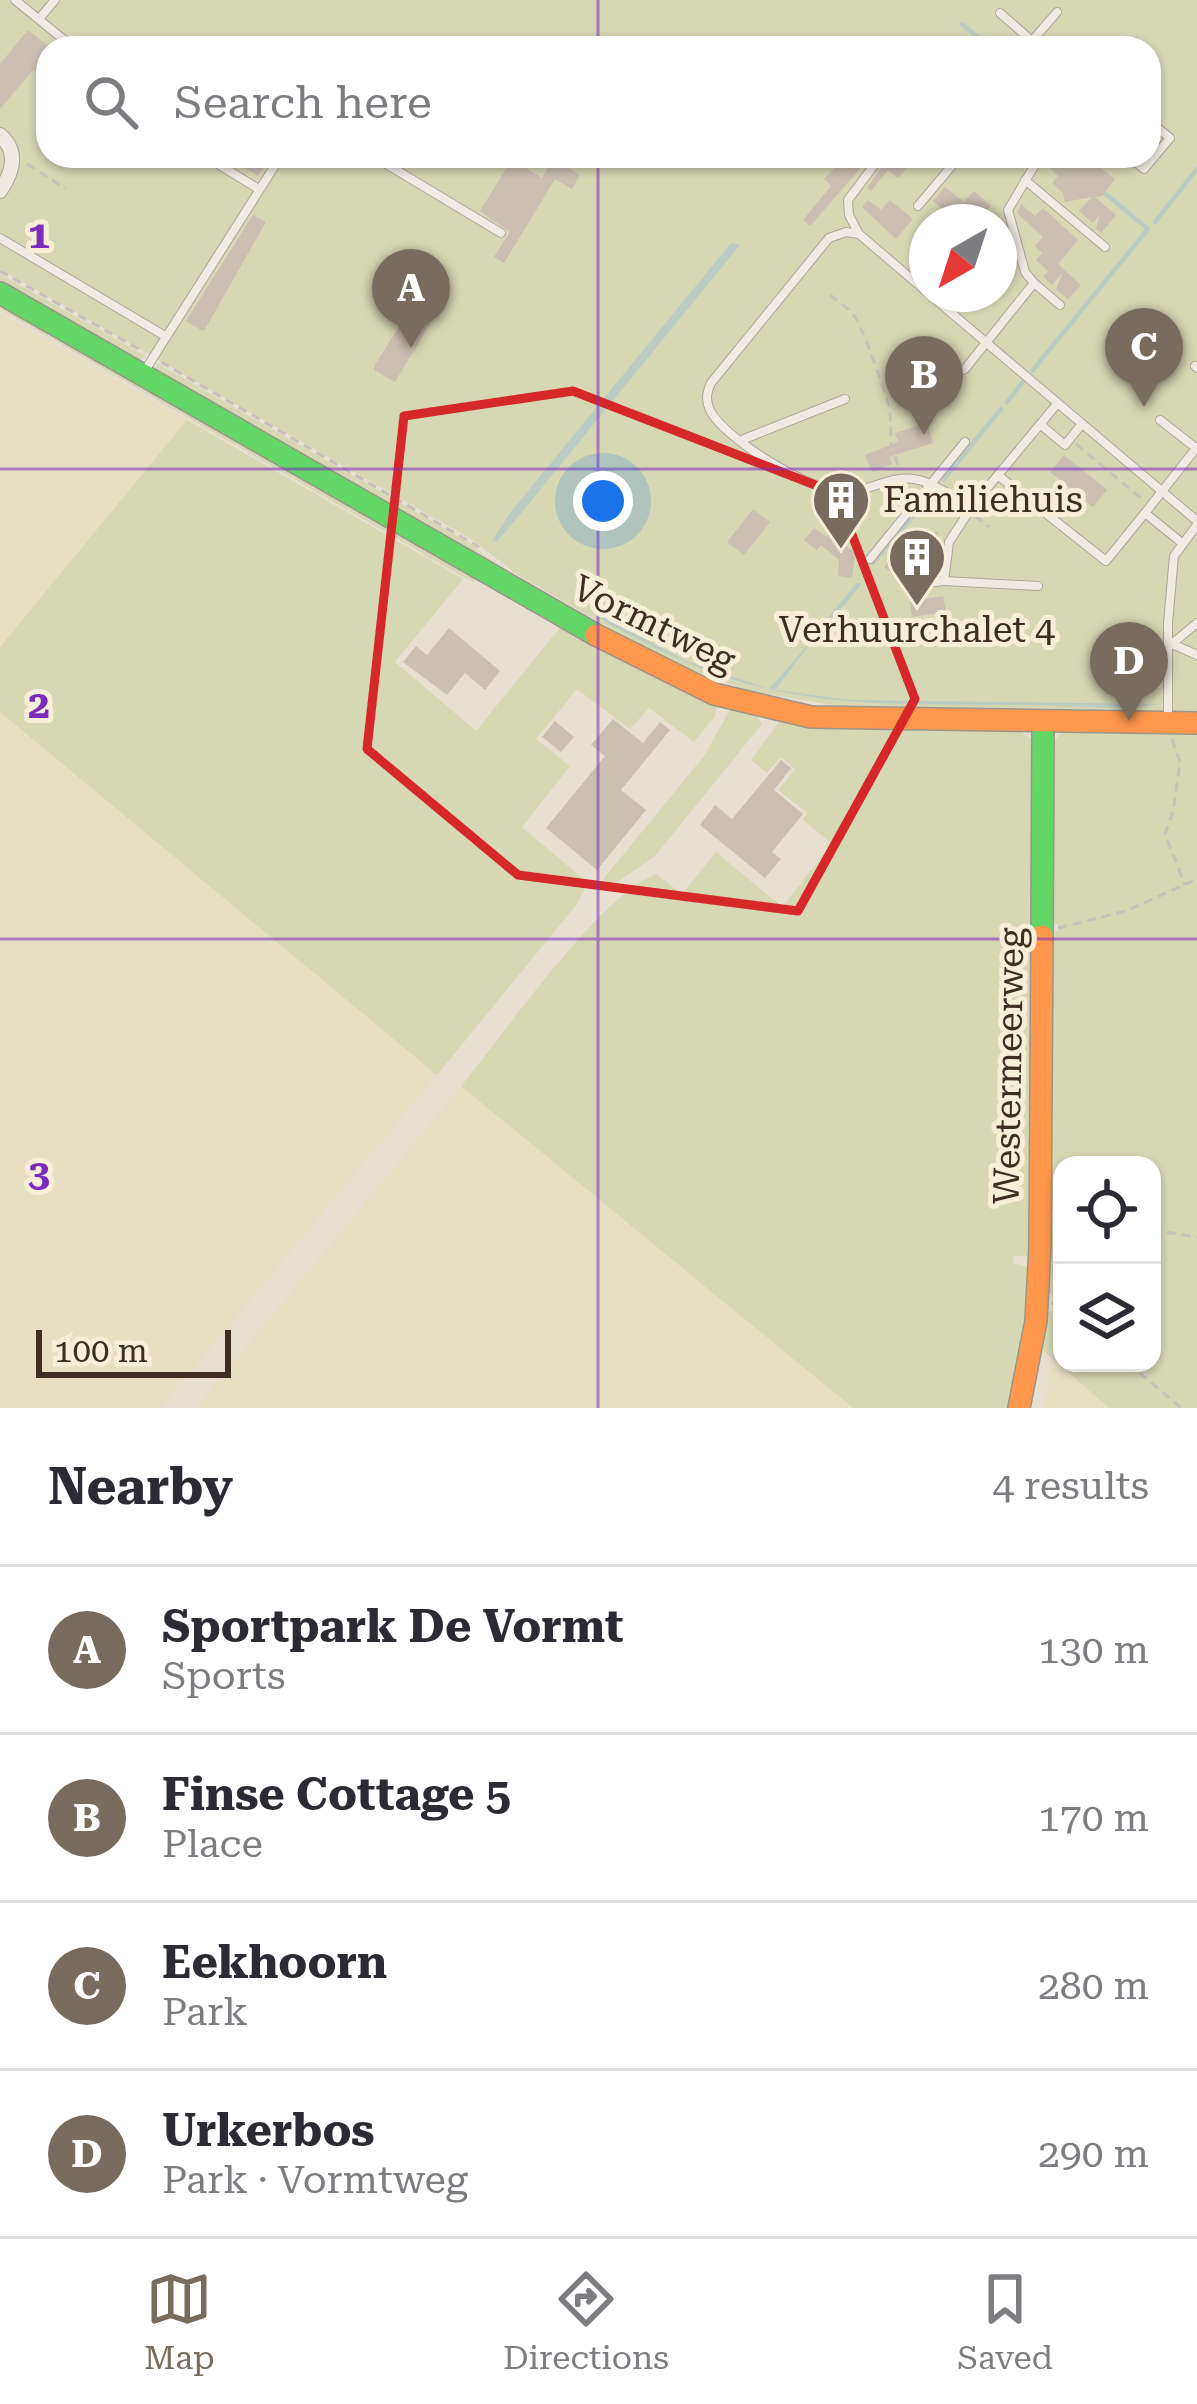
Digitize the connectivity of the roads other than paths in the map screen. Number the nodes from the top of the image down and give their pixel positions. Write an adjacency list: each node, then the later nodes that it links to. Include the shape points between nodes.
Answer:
1 (15, 0): 5 (lane)
2 (55, 0): 5 (lane)
3 (1000, 13): 7 (lane)
4 (1057, 13): 8 (lane)
5 (39, 20): 6 (lane)
6 (59, 36)
7 (1023, 36)
8 (1040, 36)
9 (0, 135): 18 (street, via 13,158)
10 (224, 168): 17 (lane)
11 (271, 168): 17 (lane)
12 (394, 168): 20 (lane)
13 (871, 168): 21 (lane, via 847,206)
14 (950, 168): 19 (lane)
15 (1031, 168): 16 (lane)
16 (1024, 180): 23 (lane); 25 (lane, via 1008,210)
17 (257, 188): 29 (lane)
18 (0, 191)
19 (920, 204)
20 (501, 233)
21 (859, 234): 24 (lane); 38 (lane, via 830,238 711,383 709,409)
22 (0, 238): 29 (lane)
23 (1105, 247)
24 (909, 277)
25 (1034, 284): 27 (lane); 30 (lane)
26 (0, 292): 31 (street, Vormtweg)
27 (1060, 304)
28 (950, 312): 30 (lane)
29 (165, 336): 31 (lane)
30 (986, 343): 32 (lane, via 965,369); 34 (lane)
31 (149, 363): 55 (street, Vormtweg, via 615,646 714,694 823,719)
32 (912, 392)
33 (845, 399): 38 (lane)
34 (1057, 404): 36 (lane); 37 (lane)
35 (1160, 420): 40 (lane)
36 (1041, 425): 37 (lane, via 1065,445); 41 (lane)
37 (1081, 425): 43 (lane)
38 (742, 440): 42 (lane, via 823,489 844,493 903,478)
39 (965, 442): 42 (lane)
40 (1196, 448): 43 (lane)
41 (1000, 477): 44 (lane); 45 (lane, via 1106,561)
42 (930, 484): 44 (lane); 48 (lane)
43 (1160, 491): 45 (lane); 46 (lane)
44 (971, 508): 49 (lane, via 949,542)
45 (1148, 510): 47 (lane)
46 (1197, 523): 47 (lane)
47 (1182, 543): 53 (lane, via 1174,556)
48 (870, 560)
49 (944, 581): 50 (lane); 51 (lane)
50 (926, 583)
51 (1038, 586)
52 (1197, 623): 53 (lane)
53 (1170, 643): 54 (lane); 57 (lane)
54 (1197, 655)
55 (1043, 723): 57 (street, Vormtweg); 58 (street, Westermeerweg, via 1040,1246 1036,1321)
56 (1197, 723): 57 (street, Vormtweg)
57 (1170, 733)
58 (1018, 1408)

